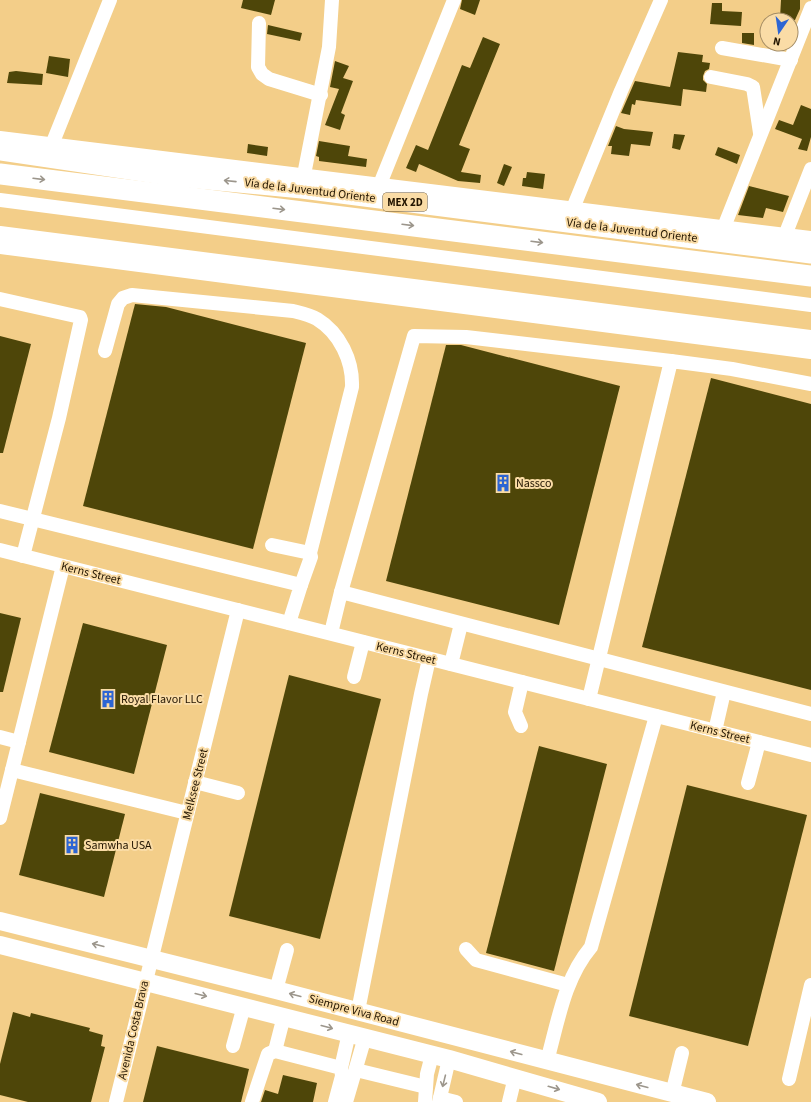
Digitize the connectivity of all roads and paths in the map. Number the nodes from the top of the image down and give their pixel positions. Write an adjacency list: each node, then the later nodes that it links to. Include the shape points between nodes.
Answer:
1 (110, 0): 14 (street)
2 (332, 0): 10 (street, via 329,47)
3 (454, 0): 21 (street)
4 (661, 0): 24 (street)
5 (811, 8): 8 (street)
6 (259, 23): 10 (street, via 258,67 262,74 269,79)
7 (722, 48): 8 (street)
8 (791, 60): 11 (street)
9 (712, 77): 11 (street, via 753,87)
10 (321, 95): 19 (street)
11 (760, 137): 26 (street)
12 (0, 138): 14 (street)
13 (0, 150): 14 (highway, Vía de la Juventud Oriente / MEX 2D)
14 (50, 150): 15 (highway, Vía de la Juventud Oriente / MEX 2D); 19 (street)
15 (85, 162): 18 (highway, Vía de la Juventud Oriente / MEX 2D); 20 (highway, via 118,174 120,180 115,185)
16 (811, 170): 28 (street)
17 (0, 174): 20 (highway, Vía de la Juventud Oriente / MEX 2D, one-way to 20)
18 (177, 176): 19 (highway, Vía de la Juventud Oriente / MEX 2D, one-way to 18); 22 (highway, via 140,175 134,180 136,187 167,192)
19 (303, 182): 21 (highway, Vía de la Juventud Oriente / MEX 2D)
20 (83, 185): 22 (highway, Vía de la Juventud Oriente / MEX 2D)
21 (377, 191): 24 (highway, Vía de la Juventud Oriente / MEX 2D)
22 (175, 196): 32 (highway, Vía de la Juventud Oriente / MEX 2D, one-way to 32)
23 (0, 200): 34 (street)
24 (570, 216): 26 (highway, Vía de la Juventud Oriente / MEX 2D)
25 (0, 233): 35 (street)
26 (721, 234): 28 (highway, Vía de la Juventud Oriente / MEX 2D)
27 (811, 238): 28 (street)
28 (782, 242): 30 (highway, Vía de la Juventud Oriente / MEX 2D)
29 (0, 245): 36 (main road)
30 (811, 252)
31 (0, 256): 38 (main road)
32 (811, 276)
33 (0, 299): 42 (street, via 80,317 81,320 59,418)
34 (811, 305)
35 (811, 337)
36 (811, 350)
37 (105, 351): 45 (street, via 118,304 123,298 132,295 293,310 316,319 337,337 353,374 352,388)
38 (811, 360)
39 (671, 361): 40 (street); 49 (street, via 466,337 414,336); 56 (street)
40 (811, 384)
41 (0, 510): 42 (street)
42 (32, 518): 46 (street); 48 (street)
43 (272, 544): 45 (street)
44 (0, 550): 46 (street, Kerns Street)
45 (310, 553): 48 (street, via 311,557)
46 (23, 556): 47 (street, Kerns Street)
47 (63, 566): 50 (street, Kerns Street); 67 (street)
48 (300, 585): 51 (street)
49 (341, 592): 52 (street); 53 (street)
50 (238, 610): 51 (street, Kerns Street); 71 (street, Melksee Street)
51 (289, 623): 53 (street, Kerns Street)
52 (462, 624): 56 (street); 57 (street)
53 (331, 633): 54 (street, Kerns Street)
54 (363, 642): 55 (street, Kerns Street); 58 (street)
55 (429, 659): 57 (street, Kerns Street); 86 (street)
56 (599, 660): 60 (street); 61 (street)
57 (451, 664): 59 (street, Kerns Street)
58 (354, 677)
59 (522, 682): 61 (street, Kerns Street); 64 (street, via 515,712)
60 (724, 692): 62 (street); 65 (street)
61 (589, 699): 63 (street, Kerns Street)
62 (811, 714)
63 (656, 716): 65 (street, Kerns Street); 82 (street, via 591,947 573,972)
64 (521, 726)
65 (714, 731): 68 (street, Kerns Street)
66 (0, 738): 67 (street)
67 (19, 742): 70 (street)
68 (759, 742): 69 (street, Kerns Street); 72 (street)
69 (811, 755)
70 (12, 770): 74 (street); 75 (street)
71 (195, 782): 73 (street); 74 (street, Melksee Street)
72 (748, 783)
73 (238, 793)
74 (187, 813): 80 (street, Melksee Street)
75 (0, 818)
76 (0, 921): 80 (main road, Siempre Viva Road, one-way to 76)
77 (0, 945): 81 (main road, Siempre Viva Road)
78 (466, 949): 82 (street, via 476,960)
79 (287, 950): 84 (street)
80 (151, 958): 81 (street, Avenida Costa Brava); 84 (main road, Siempre Viva Road)
81 (145, 981): 85 (main road, Siempre Viva Road, one-way to 85); 101 (street, Avenida Costa Brava)
82 (568, 985): 93 (street)
83 (811, 985): 97 (street)
84 (276, 990): 86 (main road, Siempre Viva Road, one-way to 84)
85 (244, 1006): 87 (main road, Siempre Viva Road); 89 (street)
86 (358, 1011): 93 (main road, Siempre Viva Road, one-way to 86)
87 (284, 1016): 88 (main road, Siempre Viva Road, one-way to 88); 90 (street)
88 (357, 1035): 92 (main road, Siempre Viva Road); 94 (street); 95 (street)
89 (233, 1046)
90 (276, 1051): 94 (street); 102 (street, via 268,1054)
91 (682, 1053): 99 (street)
92 (441, 1057): 96 (main road, Siempre Viva Road); 98 (street, via 427,1074); 100 (street, one-way to 100)
93 (547, 1061): 99 (main road, Siempre Viva Road, one-way to 93)
94 (341, 1068): 103 (street, via 342,1076)
95 (356, 1070): 98 (street); 104 (street)
96 (515, 1077): 107 (street); 108 (main road, Siempre Viva Road, one-way to 108)
97 (789, 1079)
98 (426, 1087): 105 (street)
99 (672, 1094): 109 (main road, Siempre Viva Road)
100 (439, 1100): 106 (street)
101 (116, 1102)
102 (252, 1102)
103 (335, 1102)
104 (346, 1102)
105 (425, 1102)
106 (456, 1102)
107 (509, 1102)
108 (598, 1102)
109 (707, 1102)

